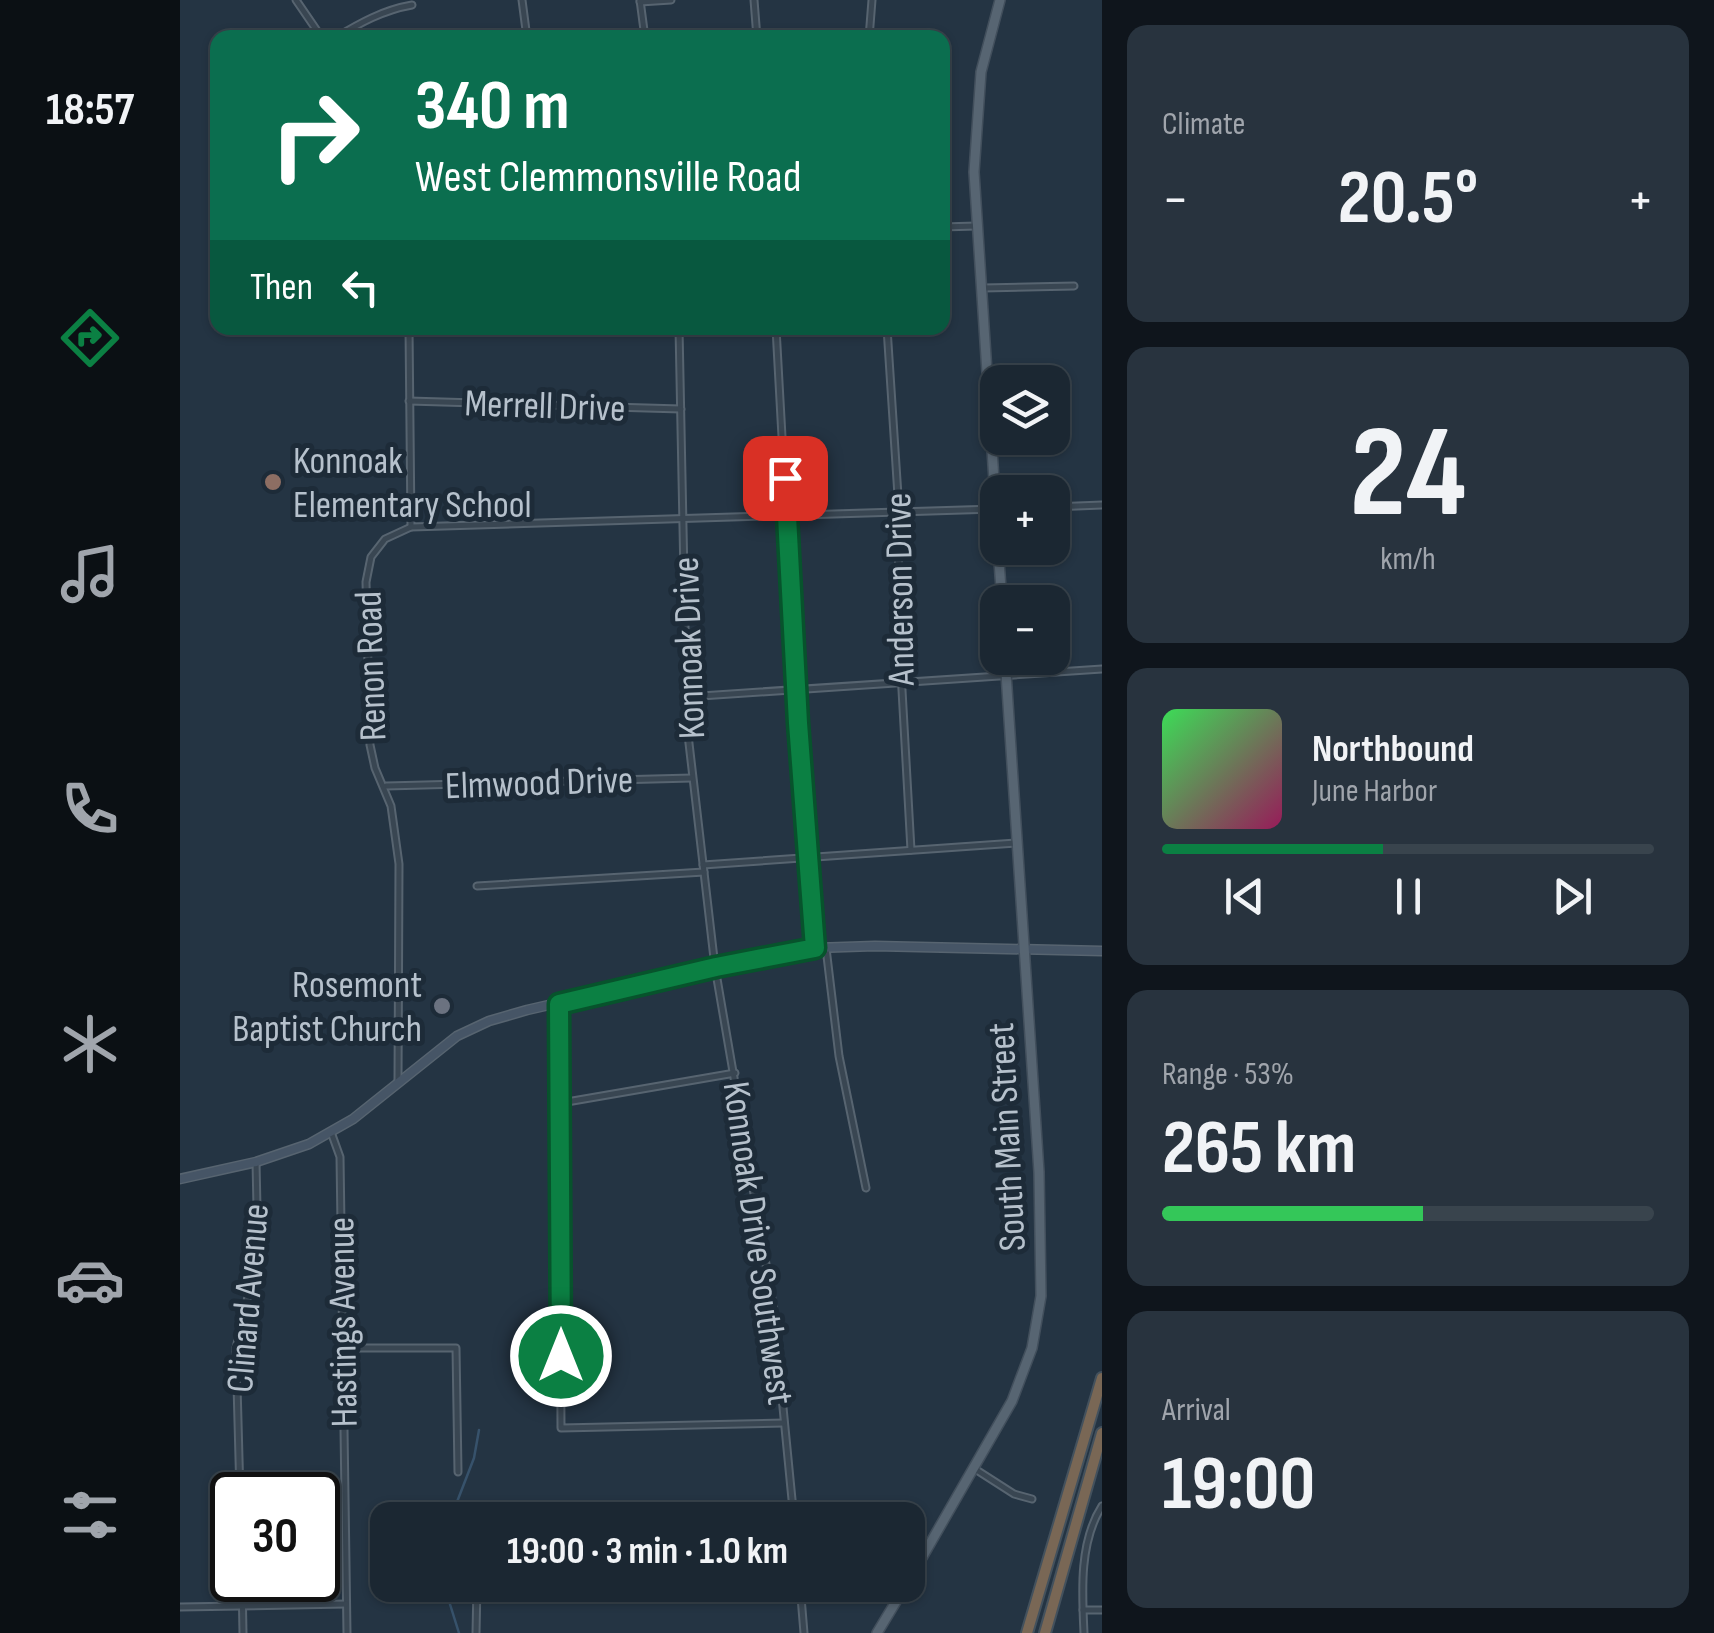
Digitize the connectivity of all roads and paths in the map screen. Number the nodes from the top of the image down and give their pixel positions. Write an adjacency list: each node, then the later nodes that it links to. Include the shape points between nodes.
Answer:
1 (296, 0): 9 (street)
2 (522, 0): 11 (street)
3 (671, 0): 7 (street)
4 (754, 0): 13 (street)
5 (872, 0): 14 (street)
6 (1000, 0): 15 (main road, via 977,108)
7 (640, 1): 12 (street)
8 (412, 6): 10 (street)
9 (317, 30)
10 (349, 30)
11 (527, 30)
12 (644, 30)
13 (756, 30)
14 (870, 30)
15 (976, 226): 16 (street); 18 (main road)
16 (950, 227)
17 (1074, 286): 18 (street)
18 (980, 288): 25 (main road)
19 (409, 335): 23 (street)
20 (679, 335): 24 (street, Konnoak Drive)
21 (776, 335): 30 (street)
22 (888, 335): 29 (street, Anderson Drive)
23 (409, 402): 24 (street, Merrell Drive); 32 (street)
24 (681, 410): 31 (street, Konnoak Drive)
25 (994, 475)
26 (1102, 505): 27 (street)
27 (1070, 506)
28 (980, 509): 29 (street)
29 (899, 511): 30 (street); 35 (street, Anderson Drive)
30 (788, 515): 31 (street); 36 (street)
31 (684, 520): 32 (street); 37 (street, Konnoak Drive)
32 (411, 527): 39 (street, Renon Road, via 385,540 371,557 366,582 370,745)
33 (1102, 669): 34 (street)
34 (1007, 676): 35 (street); 40 (main road, South Main Street)
35 (900, 683): 36 (street); 41 (street, Anderson Drive)
36 (796, 690): 37 (street); 42 (street)
37 (686, 697): 38 (street, Konnoak Drive)
38 (692, 778): 39 (street, Elmwood Drive); 43 (street, Konnoak Drive)
39 (385, 786): 52 (street, Renon Road, via 400,864)
40 (1016, 843): 41 (street); 47 (main road, South Main Street)
41 (911, 850): 42 (street)
42 (807, 856): 43 (street); 45 (street)
43 (703, 868): 44 (street); 49 (street, Konnoak Drive)
44 (476, 886)
45 (815, 948): 46 (main road); 49 (main road)
46 (826, 948): 47 (main road); 57 (street)
47 (1026, 949): 48 (main road); 62 (main road, South Main Street, via 1042,1296 1023,1374)
48 (1102, 950)
49 (716, 967): 50 (main road); 51 (street, Konnoak Drive Southwest)
50 (559, 1004): 52 (main road, via 472,1028); 53 (street)
51 (734, 1073): 53 (street); 60 (street, Konnoak Drive Southwest)
52 (398, 1082): 54 (main road)
53 (561, 1103): 60 (street, via 561,1428)
54 (332, 1132): 55 (main road); 58 (street, Hastings Avenue, via 340,1157)
55 (256, 1162): 56 (main road); 63 (street, Clinard Avenue, via 258,1254 236,1348)
56 (180, 1179)
57 (866, 1188)
58 (341, 1348): 64 (street, via 456,1348); 73 (street, Hastings Avenue)
59 (1102, 1378): 83 (highway)
60 (785, 1422): 66 (street, Konnoak Drive Southwest)
61 (1102, 1433): 84 (highway)
62 (975, 1469): 65 (street); 68 (main road, South Main Street)
63 (239, 1472)
64 (458, 1472)
65 (1032, 1499)
66 (792, 1502)
67 (1102, 1506): 76 (street, via 1086,1552)
68 (925, 1554)
69 (242, 1602): 74 (street)
70 (477, 1602): 80 (street)
71 (801, 1602): 81 (street)
72 (896, 1602): 82 (main road, South Main Street)
73 (346, 1604): 74 (street); 79 (street, Hastings Avenue)
74 (242, 1606): 75 (street); 78 (street)
75 (180, 1608)
76 (1083, 1610): 77 (street); 85 (street)
77 (1102, 1610)
78 (243, 1633)
79 (347, 1633)
80 (476, 1633)
81 (804, 1633)
82 (877, 1633)
83 (1027, 1633)
84 (1045, 1633)
85 (1084, 1633)

